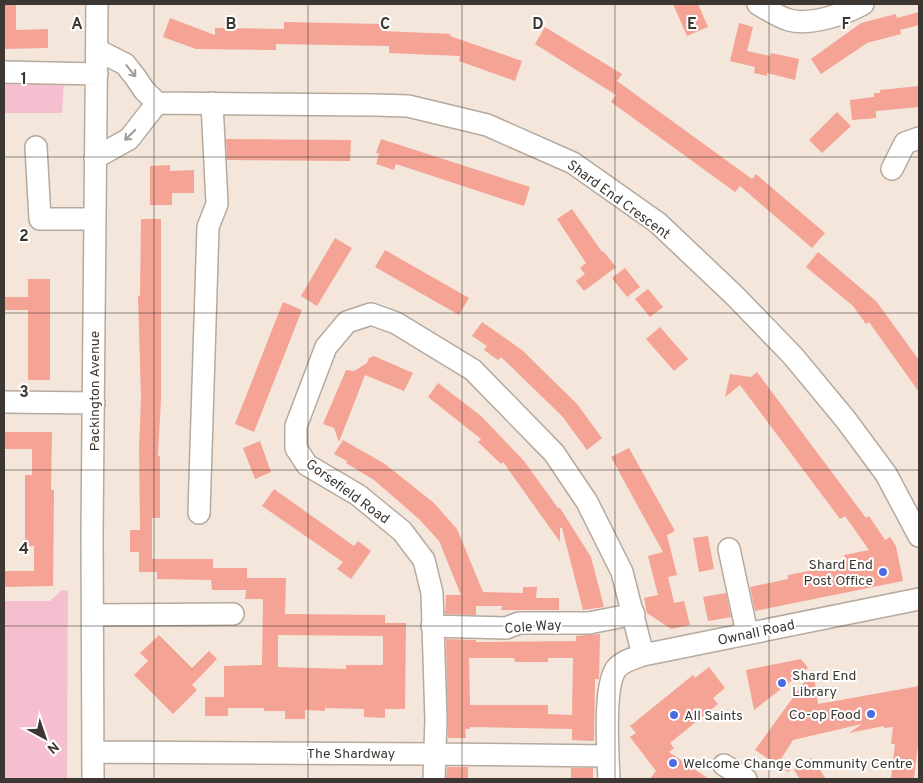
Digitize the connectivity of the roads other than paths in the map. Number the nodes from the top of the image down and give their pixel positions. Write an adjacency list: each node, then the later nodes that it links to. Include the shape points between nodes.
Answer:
1 (97, 4): 4 (street, Packington Avenue)
2 (758, 4): 3 (street, via 789,20 818,20)
3 (863, 4)
4 (97, 50): 6 (street, Packington Avenue); 7 (street, one-way to 7, via 125,64)
5 (4, 72): 6 (street)
6 (98, 74): 11 (street, Packington Avenue)
7 (157, 103): 8 (street, Shard End Crescent); 11 (street, one-way to 11, via 128,139)
8 (212, 103): 16 (street, via 217,204 208,227); 17 (street, Shard End Crescent, via 408,106 486,125 573,163 658,223 793,356 886,474)
9 (919, 138): 12 (street, via 905,143)
10 (36, 147): 13 (street, via 40,219)
11 (95, 158): 13 (street, Packington Avenue)
12 (892, 169)
13 (95, 219): 15 (street, Packington Avenue)
14 (4, 402): 15 (street)
15 (94, 403): 22 (street, Packington Avenue)
16 (199, 513)
17 (919, 536)
18 (729, 549): 24 (street)
19 (919, 599): 24 (street, Ownall Road)
20 (233, 614): 22 (street)
21 (634, 614): 23 (street, Cole Way, via 589,623 519,624 506,628); 23 (street, Gorsefield Road, via 622,572 587,502 554,453 473,370 396,323 371,314 348,322 326,347 296,426 296,448 308,465 358,495 402,531 424,560 432,593); 25 (street, Gorsefield Road)
22 (93, 615): 26 (street, Packington Avenue)
23 (432, 626): 27 (street, Gorsefield Road)
24 (748, 633): 25 (street, Ownall Road)
25 (643, 654): 28 (street, Ownall Road, via 616,669 609,689)
26 (93, 752): 27 (street, The Shardway); 30 (street, Packington Avenue)
27 (435, 754): 28 (street, The Shardway); 31 (street, Gorsefield Road)
28 (608, 756): 32 (street)
29 (724, 765): 33 (street)
30 (93, 779)
31 (434, 779)
32 (609, 779)
33 (746, 779)

